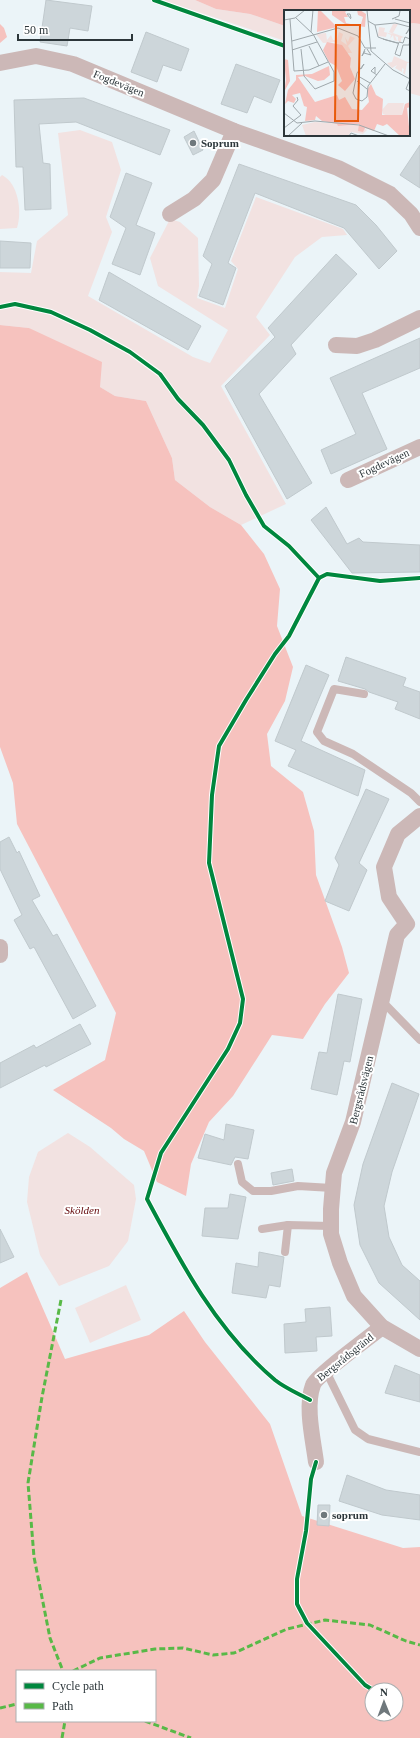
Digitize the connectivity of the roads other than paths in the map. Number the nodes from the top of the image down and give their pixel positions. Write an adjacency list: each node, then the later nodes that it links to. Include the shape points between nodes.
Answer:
1 (0, 62): 2 (street, Fogdevägen, via 36,56 73,64)
2 (234, 130): 3 (street, via 214,180 194,199); 4 (street, Fogdevägen, via 369,182 390,194 411,214)
3 (170, 214)
4 (420, 228)
5 (420, 318): 6 (street, via 375,340 356,346)
6 (336, 345)
7 (420, 447): 8 (street, Fogdevägen)
8 (348, 480)
9 (364, 694): 10 (lane, via 334,689 316,732 324,741 353,754 411,793)
10 (420, 802)
11 (420, 816): 12 (street, Bergsrådsvägen, via 398,834 384,867 390,897)
12 (414, 924): 15 (street, Bergsrådsvägen, via 397,935)
13 (0, 947): 14 (street)
14 (0, 955)
15 (382, 1001): 16 (lane); 18 (street, Bergsrådsvägen, via 353,1122 334,1173)
16 (420, 1040)
17 (238, 1164): 18 (lane, via 242,1182 253,1191 298,1186)
18 (332, 1188): 20 (street, Bergsrådsvägen)
19 (288, 1225): 20 (lane); 21 (lane); 22 (lane)
20 (331, 1226): 23 (street, Bergsrådsvägen, via 340,1263 354,1296)
21 (262, 1229)
22 (285, 1252)
23 (382, 1327): 24 (street, Bergsrådsvägen); 25 (street, Bergsrådsgränd)
24 (420, 1349)
25 (326, 1371): 26 (lane, via 355,1430 368,1439); 27 (street, Bergsrådsgränd, via 313,1383 310,1400)
26 (420, 1452)
27 (316, 1462)

